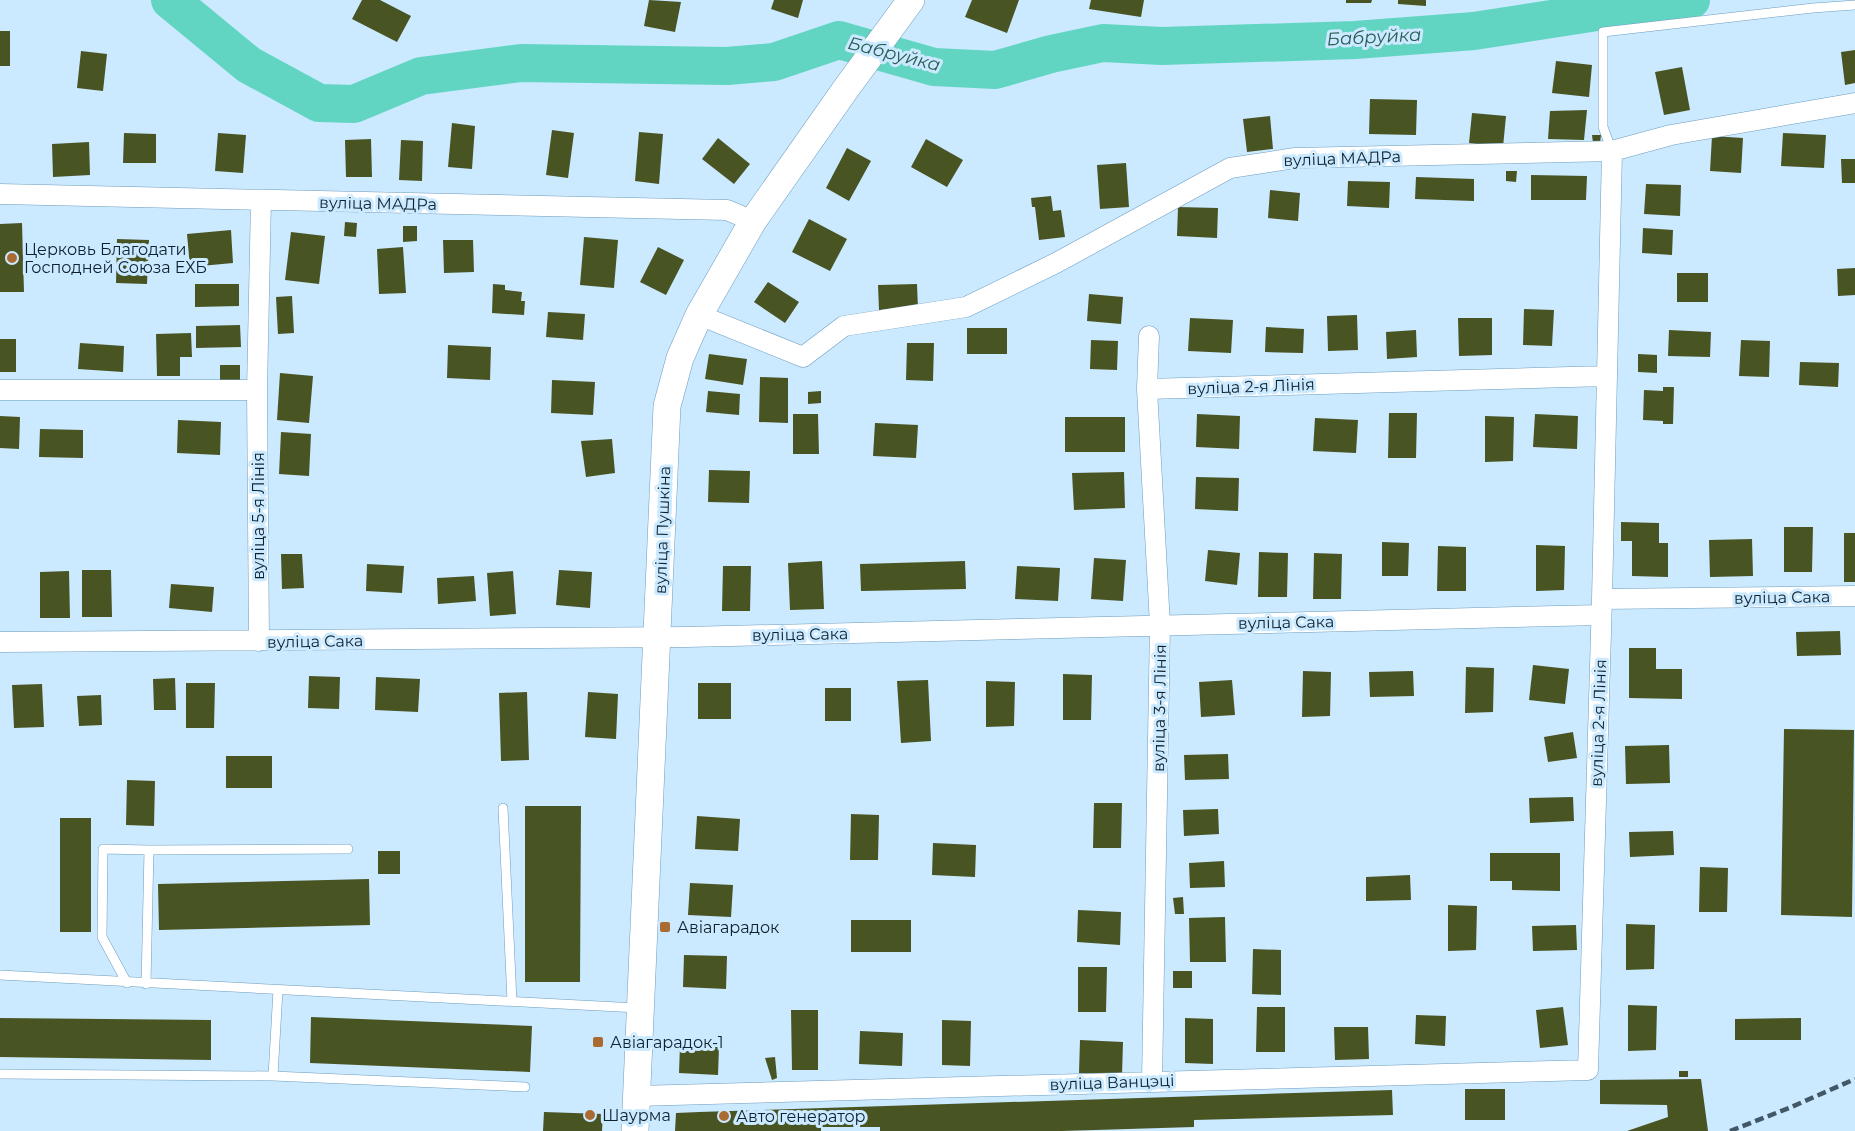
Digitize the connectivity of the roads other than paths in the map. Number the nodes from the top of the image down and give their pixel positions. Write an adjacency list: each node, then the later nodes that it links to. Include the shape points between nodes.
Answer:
1 (911, 0): 7 (main road, вуліца Пушкіна)
2 (1855, 5): 4 (lane, via 1603,32 1603,127)
3 (1855, 103): 4 (street, вуліца МАДРа, via 1671,135)
4 (1612, 151): 8 (street, вуліца МАДРа, via 1295,158 1230,168 966,307 844,326 803,357); 10 (street, вуліца 2-я Лінія)
5 (0, 194): 6 (street, вуліца МАДРа)
6 (261, 200): 7 (street, вуліца МАДРа, via 727,210); 13 (street, вуліца 5-я Лінія)
7 (753, 221): 8 (main road, вуліца Пушкіна)
8 (699, 315): 17 (main road, вуліца Пушкіна, via 680,358 667,406)
9 (1149, 336): 11 (street, вуліца 3-я Лінія)
10 (1606, 376): 11 (street, вуліца 2-я Лінія); 15 (street, вуліца 2-я Лінія)
11 (1147, 388): 16 (street, вуліца 3-я Лінія)
12 (0, 390): 13 (street)
13 (257, 390): 18 (street, вуліца 5-я Лінія)
14 (1855, 596): 15 (street, вуліца Сака)
15 (1601, 607): 16 (street, вуліца Сака); 29 (street, вуліца 2-я Лінія)
16 (1160, 625): 17 (street, вуліца Сака); 32 (street, вуліца 3-я Лінія)
17 (658, 637): 18 (street, вуліца Сака); 28 (main road, вуліца Пушкіна)
18 (259, 641): 19 (street, вуліца Сака)
19 (0, 642)
20 (502, 808): 27 (lane)
21 (348, 849): 22 (lane)
22 (149, 850): 24 (lane, via 103,849 102,937); 25 (lane)
23 (0, 975): 24 (lane)
24 (127, 983): 25 (lane)
25 (146, 984): 26 (lane)
26 (279, 990): 27 (lane); 31 (lane)
27 (512, 1001): 28 (lane)
28 (640, 1008): 34 (main road, вуліца Пушкіна)
29 (1588, 1070): 32 (street, вуліца Ванцэці)
30 (0, 1074): 31 (lane)
31 (273, 1076): 33 (lane)
32 (1152, 1081): 34 (street, вуліца Ванцэці)
33 (525, 1087)
34 (636, 1096): 35 (main road, вуліца Пушкіна)
35 (635, 1131)

